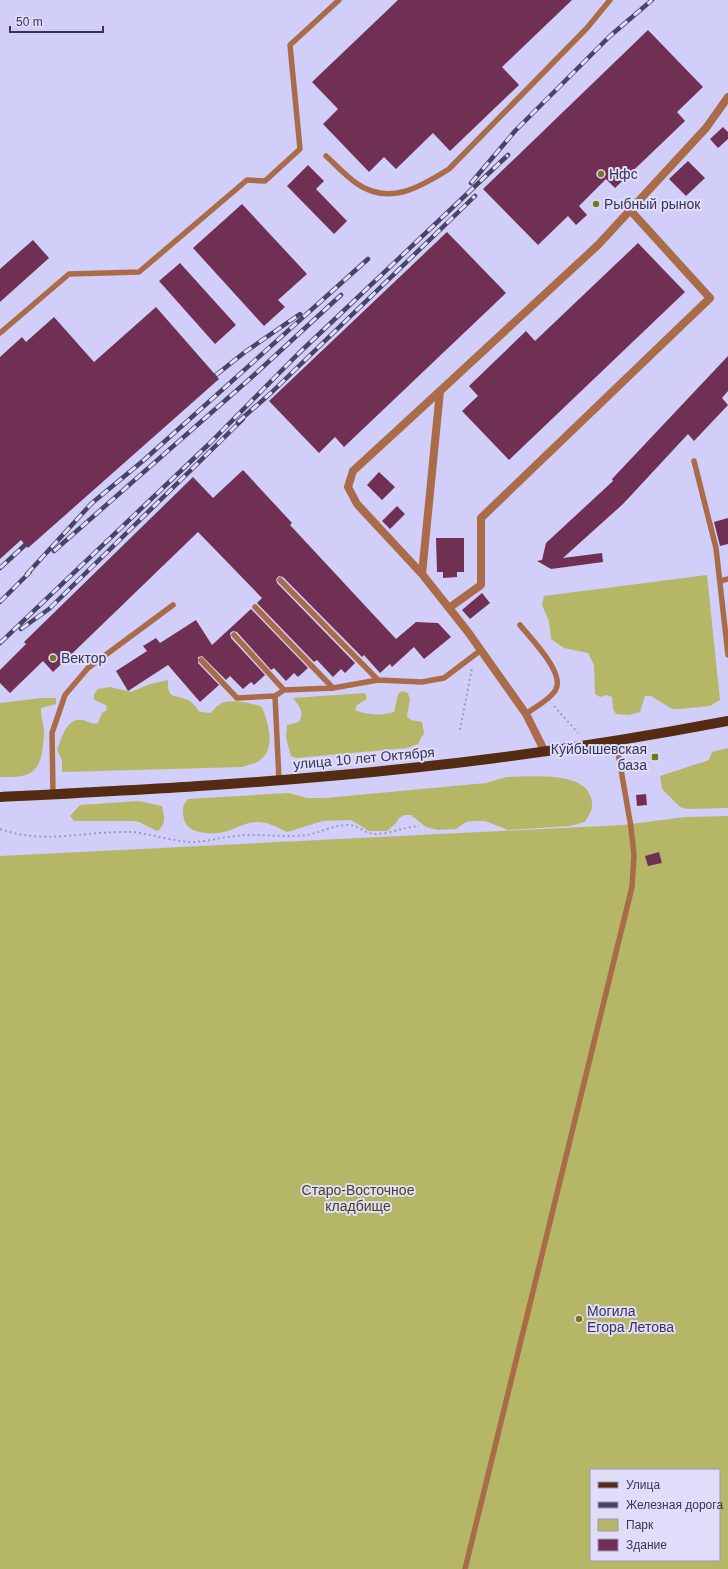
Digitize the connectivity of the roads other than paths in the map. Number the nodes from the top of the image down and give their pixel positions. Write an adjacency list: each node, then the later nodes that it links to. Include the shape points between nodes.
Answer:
1 (339, 0): 6 (lane, via 290,45 300,149 265,181 247,180 139,272 69,274)
2 (610, 0): 4 (lane, via 587,28 449,169 422,186 398,194 374,193 356,183)
3 (728, 97): 5 (street, via 706,128)
4 (326, 156)
5 (630, 210): 7 (street, via 598,245); 15 (street, via 710,298 481,518 481,585)
6 (0, 333)
7 (440, 391): 9 (street); 9 (street, via 353,471 348,488 357,504)
8 (694, 461): 12 (lane, via 716,548)
9 (422, 574): 15 (street)
10 (728, 579): 12 (lane)
11 (280, 580): 21 (lane)
12 (720, 581): 19 (lane)
13 (173, 606): 30 (lane, via 88,668 65,695 52,733)
14 (255, 607): 22 (lane)
15 (449, 608): 18 (street)
16 (520, 625): 25 (lane, via 554,668 558,679 556,689 548,699)
17 (234, 636): 23 (lane)
18 (481, 650): 21 (lane, via 444,678 422,682); 25 (street)
19 (728, 655)
20 (200, 660): 24 (lane, via 237,698)
21 (378, 680): 22 (lane)
22 (333, 688): 23 (lane)
23 (284, 690): 24 (lane)
24 (275, 696): 29 (lane)
25 (526, 714): 28 (street)
26 (728, 721): 27 (main road, улица 10 лет Октября)
27 (616, 741): 28 (main road, улица 10 лет Октября); 32 (lane, via 631,827 634,855 632,887)
28 (545, 752): 29 (main road, улица 10 лет Октября)
29 (279, 780): 30 (main road, улица 10 лет Октября)
30 (53, 794): 31 (main road, улица 10 лет Октября)
31 (0, 797)
32 (465, 1569)

